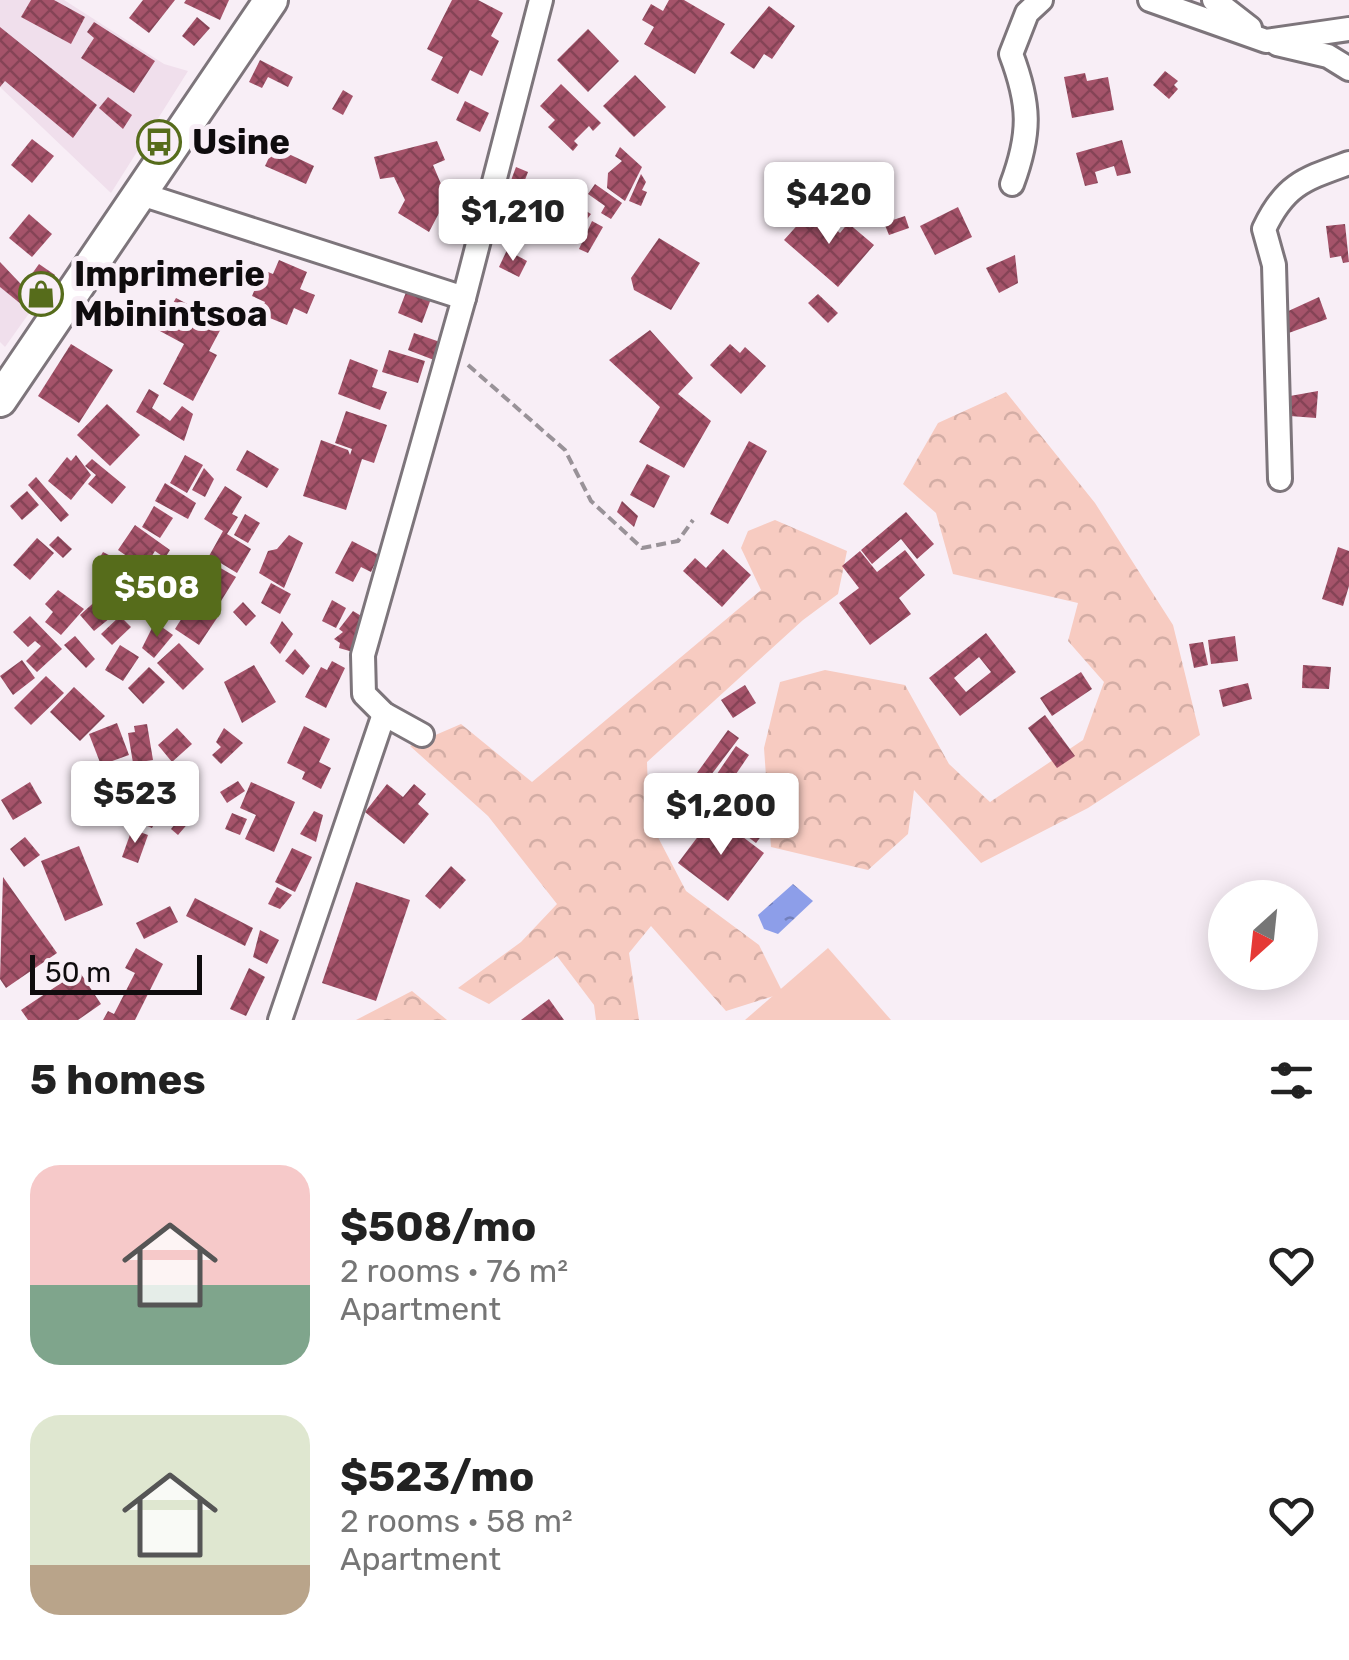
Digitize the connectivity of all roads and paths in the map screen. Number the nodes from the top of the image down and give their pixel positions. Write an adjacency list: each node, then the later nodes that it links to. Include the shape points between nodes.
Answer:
1 (541, 0): 12 (street)
2 (1041, 0): 10 (street, via 1026,14 1010,54 1024,90 1027,144)
3 (1150, 0): 7 (street)
4 (1214, 0): 7 (street)
5 (267, 1): 11 (main road)
6 (1349, 29): 7 (street)
7 (1266, 41): 8 (street)
8 (1349, 68)
9 (1349, 163): 15 (street, via 1308,178 1278,200 1264,228 1274,265)
10 (1012, 184)
11 (138, 192): 12 (street); 14 (main road)
12 (464, 298): 13 (street)
13 (448, 349): 16 (path, via 532,417 564,450 592,500 642,548 678,540); 17 (street, via 363,655 364,694)
14 (0, 400)
15 (1280, 478)
16 (693, 520)
17 (384, 714): 18 (street); 19 (street)
18 (422, 735)
19 (280, 1020)

